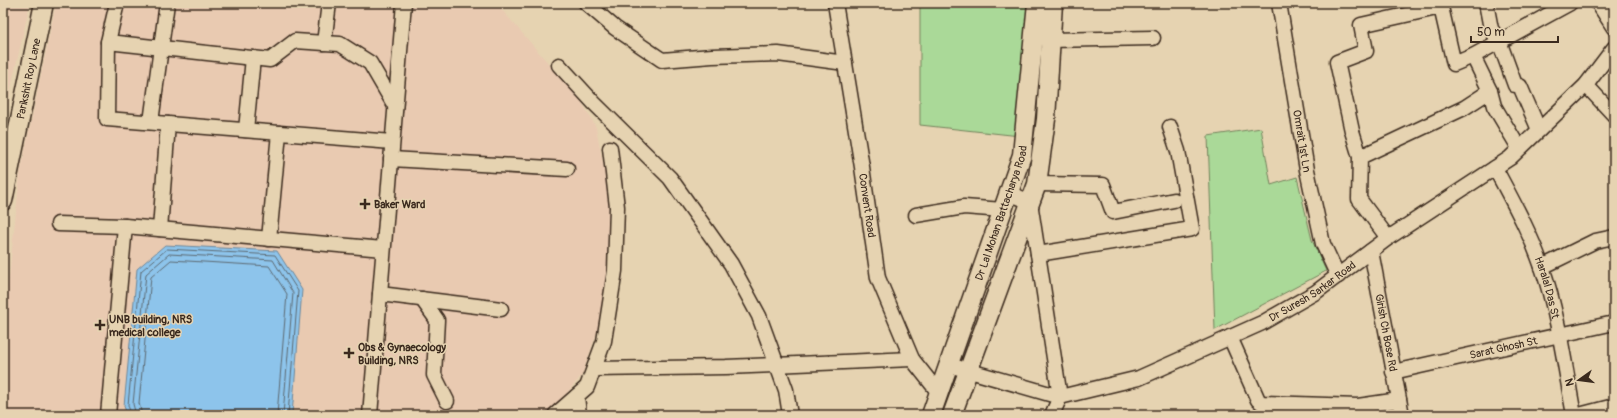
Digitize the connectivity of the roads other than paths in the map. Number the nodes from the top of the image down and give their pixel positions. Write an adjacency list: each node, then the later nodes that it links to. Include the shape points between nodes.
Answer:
1 (44, 3): 47 (main road, Parikshit Roy Lane)
2 (117, 3): 19 (street)
3 (167, 3): 21 (street)
4 (329, 3): 20 (street)
5 (404, 3): 29 (street)
6 (586, 3): 25 (street, via 615,28 662,60 778,54)
7 (834, 3): 25 (street, Convent Road)
8 (1037, 3): 45 (main road, Dr Lal Mohan Battacharya Road, via 1022,155)
9 (1053, 3): 17 (main road, Dr Lal Mohan Battacharya Road)
10 (1279, 3): 61 (street, Omrait 1st Ln, via 1307,170 1323,244)
11 (1486, 3): 18 (street, via 1491,29)
12 (1570, 3): 18 (street)
13 (1598, 3): 15 (street)
14 (1440, 5): 23 (street, via 1454,64); 40 (street, via 1361,25 1366,51 1337,62)
15 (1614, 28)
16 (1153, 38): 17 (street)
17 (1049, 40): 44 (main road, Dr Lal Mohan Battacharya Road, via 1046,119)
18 (1499, 41): 23 (street); 35 (street, via 1515,84 1520,86)
19 (108, 42): 21 (street); 31 (street, via 107,119)
20 (324, 43): 24 (street, via 295,41 270,60); 29 (street, via 340,44 370,63)
21 (161, 48): 24 (street); 31 (street)
22 (1614, 48): 27 (street, Dr Suresh Sarkar Road)
23 (1473, 56): 28 (street)
24 (253, 58): 34 (street)
25 (845, 63): 68 (street, Convent Road, via 878,278)
26 (559, 65): 69 (street, via 594,104 670,178 731,264 759,316)
27 (1586, 85): 30 (street); 35 (street, Dr Suresh Sarkar Road)
28 (1490, 91): 39 (street, via 1494,106); 40 (street, via 1464,108)
29 (395, 106): 37 (street)
30 (1614, 115)
31 (151, 122): 32 (street)
32 (168, 124): 34 (street); 53 (street)
33 (1170, 127): 59 (street, via 1178,151 1192,229)
34 (246, 130): 36 (street)
35 (1538, 130): 39 (street, Dr Suresh Sarkar Road)
36 (279, 133): 37 (street); 55 (street)
37 (392, 142): 41 (street)
38 (610, 148): 71 (street, via 617,207 616,271 604,341)
39 (1519, 148): 43 (street, Dr Suresh Sarkar Road)
40 (1360, 157): 56 (street, via 1359,199)
41 (391, 159): 42 (street); 57 (street)
42 (567, 168)
43 (1495, 168): 56 (street, Dr Suresh Sarkar Road); 60 (street, Haralal Das St)
44 (1037, 184): 46 (street, via 1103,185 1113,212); 48 (main road, Dr Lal Mohan Battacharya Road)
45 (1008, 193): 48 (street); 49 (main road, Dr Lal Mohan Battacharya Road)
46 (1174, 200)
47 (3, 201)
48 (1030, 202): 59 (street); 72 (main road, Dr Lal Mohan Battacharya Road)
49 (1002, 210): 50 (street, via 964,207); 70 (main road, Dr Lal Mohan Battacharya Road)
50 (916, 215)
51 (58, 224): 52 (street)
52 (125, 226): 53 (street); 81 (street)
53 (160, 229): 55 (street)
54 (1614, 236): 60 (street, via 1595,241)
55 (269, 238): 57 (street)
56 (1388, 238): 58 (street, Dr Suresh Sarkar Road)
57 (383, 248): 62 (street)
58 (1371, 251): 61 (street, Dr Suresh Sarkar Road); 73 (street, Girish Ch Bose Rd)
59 (1038, 254): 76 (street)
60 (1542, 267): 66 (street, Haralal Das St)
61 (1338, 276): 67 (street, Dr Suresh Sarkar Road, via 1316,292 1262,323)
62 (380, 294): 63 (street); 82 (street)
63 (422, 299): 64 (street); 78 (street, via 437,320 434,375)
64 (501, 309)
65 (1614, 324): 66 (street, Sarat Ghosh St)
66 (1559, 334): 73 (street, Sarat Ghosh St); 90 (street, Haralal Das St)
67 (1230, 337): 76 (street, Dr Suresh Sarkar Road, via 1139,378); 80 (street, via 1258,400 1262,403)
68 (912, 359): 69 (street); 74 (street, Convent Road)
69 (777, 365): 71 (street); 85 (street, via 786,390)
70 (949, 365): 72 (street, Dr Suresh Sarkar Road); 74 (main road, Dr Lal Mohan Battacharya Road)
71 (594, 369): 75 (street, via 587,387)
72 (968, 370): 76 (street, Dr Suresh Sarkar Road); 87 (main road, Dr Lal Mohan Battacharya Road)
73 (1393, 372): 77 (street, Girish Ch Bose Rd)
74 (940, 393): 86 (main road, Dr Lal Mohan Battacharya Road)
75 (577, 396): 83 (street); 84 (street)
76 (1060, 397): 88 (street)
77 (1399, 400): 80 (street); 89 (street, Girish Ch Bose Rd)
78 (447, 401)
79 (1614, 406): 91 (street)
80 (1308, 410)
81 (108, 415)
82 (370, 415)
83 (555, 415)
84 (579, 415)
85 (790, 415)
86 (931, 415)
87 (952, 415)
88 (1052, 415)
89 (1402, 415)
90 (1574, 415)
91 (1579, 415)

